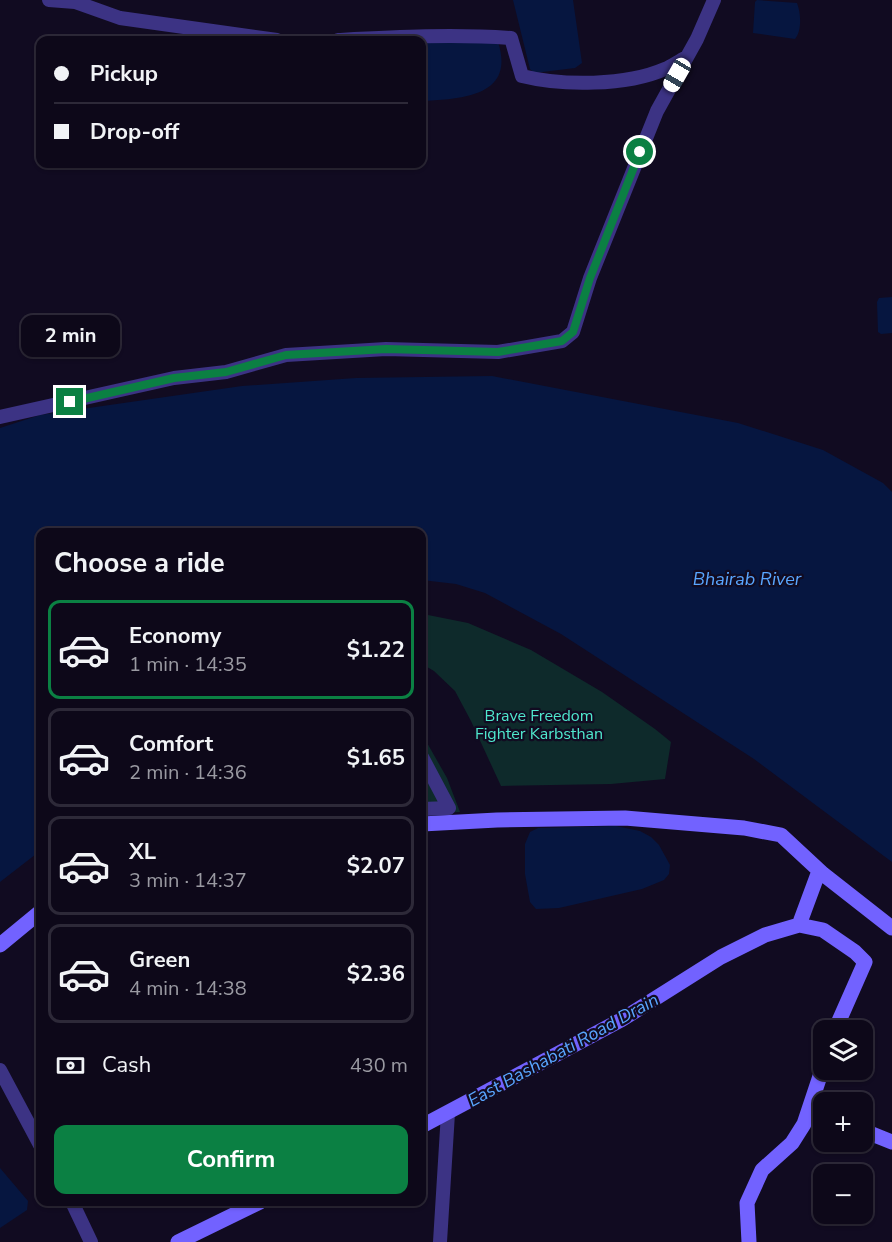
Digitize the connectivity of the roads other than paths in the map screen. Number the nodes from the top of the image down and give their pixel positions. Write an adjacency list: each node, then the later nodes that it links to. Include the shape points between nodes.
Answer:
1 (49, 0): 3 (street)
2 (714, 0): 6 (street)
3 (77, 1): 4 (street, via 120,18)
4 (248, 36)
5 (408, 36): 6 (street, via 460,34 511,38 522,76 541,81 629,80 665,69)
6 (687, 57): 7 (street, via 657,111 590,278 573,332 562,341 498,352 386,349 286,355 226,372 174,378)
7 (0, 417)
8 (426, 765): 9 (street, via 449,808)
9 (426, 809)
10 (426, 824): 11 (street, via 625,818 744,828 781,835)
11 (819, 871): 13 (street); 14 (street)
12 (36, 915): 15 (street)
13 (799, 925): 16 (street, via 823,930 865,962); 21 (street, via 765,935 721,957 621,1020)
14 (892, 928)
15 (0, 945)
16 (839, 1020)
17 (0, 1070): 24 (street)
18 (818, 1080): 19 (street)
19 (808, 1108): 20 (street); 31 (street, via 804,1124 792,1143 762,1170 747,1203)
20 (813, 1110)
21 (448, 1113): 22 (street); 30 (street)
22 (426, 1124)
23 (873, 1134): 25 (street)
24 (36, 1138)
25 (892, 1142)
26 (74, 1206): 28 (street)
27 (242, 1206): 29 (street)
28 (91, 1242)
29 (178, 1242)
30 (440, 1242)
31 (749, 1242)

